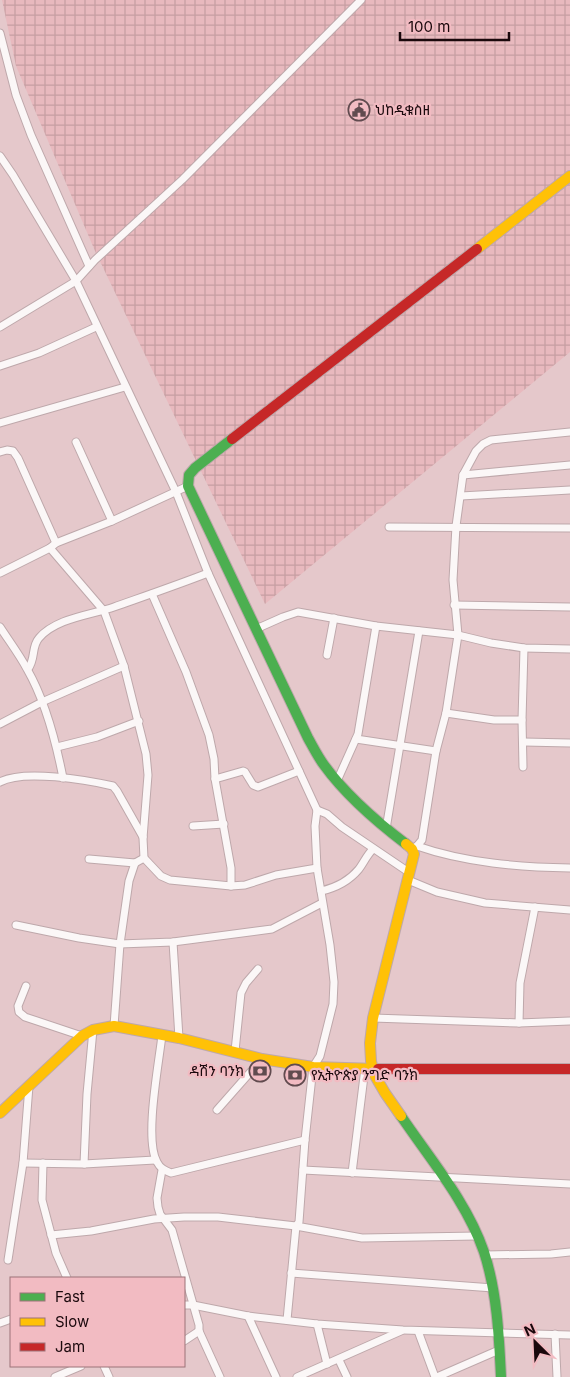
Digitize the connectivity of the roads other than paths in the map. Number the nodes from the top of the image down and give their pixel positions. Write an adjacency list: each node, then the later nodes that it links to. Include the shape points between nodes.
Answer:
1 (361, 0): 5 (street, via 183,179)
2 (0, 33): 5 (street, via 30,135)
3 (0, 156): 6 (street)
4 (570, 176): 17 (main road, via 195,468 189,475)
5 (88, 266): 6 (street)
6 (76, 282): 7 (street); 8 (street)
7 (1, 324)
8 (96, 327): 9 (street, via 39,353); 10 (street)
9 (0, 366)
10 (125, 387): 11 (street); 19 (street)
11 (0, 423)
12 (570, 432): 16 (street, via 491,440 476,451)
13 (76, 442): 21 (street)
14 (0, 452): 25 (street, via 13,451 18,458)
15 (570, 466): 16 (street)
16 (463, 475): 20 (street)
17 (188, 486): 19 (street); 35 (main road)
18 (570, 490): 20 (street)
19 (176, 492): 21 (street); 27 (street)
20 (461, 496): 22 (street)
21 (112, 521): 25 (street)
22 (456, 526): 23 (street); 24 (street); 29 (street)
23 (389, 527)
24 (570, 528)
25 (53, 546): 26 (street); 31 (street)
26 (0, 573)
27 (208, 573): 28 (street); 55 (street)
28 (152, 594): 31 (street); 57 (street, via 209,734)
29 (454, 605): 30 (street); 37 (street)
30 (570, 607)
31 (104, 611): 41 (street); 42 (street, via 65,621 49,630 34,647 33,662)
32 (334, 618): 33 (street); 35 (street, via 298,612); 40 (street)
33 (376, 626): 36 (street); 48 (street)
34 (0, 627): 42 (street)
35 (256, 629): 58 (main road, via 308,738)
36 (419, 631): 37 (street); 52 (street)
37 (458, 635): 38 (street); 44 (street)
38 (524, 648): 39 (street); 45 (street)
39 (570, 649)
40 (327, 656)
41 (124, 666): 43 (street); 46 (street)
42 (28, 670): 43 (street)
43 (42, 702): 47 (street); 51 (street)
44 (446, 713): 45 (street, via 494,720); 53 (street)
45 (522, 720): 49 (street)
46 (139, 722): 51 (street); 64 (street, via 148,775)
47 (0, 724)
48 (356, 739): 52 (street); 58 (street)
49 (524, 742): 50 (street); 54 (street)
50 (570, 742)
51 (56, 747): 56 (street)
52 (400, 747): 53 (street); 63 (street)
53 (436, 751): 65 (street, via 422,840)
54 (523, 767)
55 (299, 771): 57 (street, via 258,787 242,771); 60 (street)
56 (63, 778): 59 (street, via 21,775); 64 (street, via 113,786)
57 (215, 779): 61 (street)
58 (337, 781): 63 (main road)
59 (0, 782)
60 (317, 810): 66 (street); 70 (street, via 314,826)
61 (224, 824): 62 (street); 73 (street)
62 (193, 826)
63 (386, 829): 65 (main road)
64 (143, 838): 67 (street)
65 (415, 848): 71 (street, via 486,863); 72 (main road)
66 (373, 849): 72 (street); 74 (street, via 345,881)
67 (144, 858): 69 (street); 73 (street, via 161,876 170,880)
68 (89, 859): 69 (street)
69 (135, 863): 80 (street, via 129,880)
70 (317, 868): 73 (street); 74 (street)
71 (570, 868)
72 (409, 877): 76 (street, via 437,892 485,903); 83 (main road)
73 (231, 886)
74 (321, 891): 75 (street)
75 (322, 903): 79 (street, via 272,929); 93 (street, via 334,982 333,1004 320,1056)
76 (536, 907): 77 (street); 85 (street, via 520,983)
77 (570, 910)
78 (16, 925): 80 (street)
79 (173, 942): 80 (street); 90 (street)
80 (120, 944): 86 (street)
81 (258, 969): 91 (street, via 241,993)
82 (26, 986): 89 (street, via 18,1006 19,1012 25,1017)
83 (373, 1018): 85 (street); 94 (main road)
84 (570, 1020): 85 (street)
85 (519, 1023)
86 (114, 1026): 87 (main road); 88 (main road)
87 (93, 1030): 89 (main road); 103 (street)
88 (162, 1035): 90 (main road); 100 (street, via 151,1128)
89 (82, 1036): 96 (main road)
90 (179, 1038): 91 (main road)
91 (235, 1051): 92 (main road)
92 (262, 1058): 93 (main road); 97 (street)
93 (314, 1067): 94 (main road); 99 (street)
94 (369, 1068): 95 (main road); 106 (street); 107 (main road)
95 (570, 1069)
96 (29, 1086): 98 (main road); 101 (street)
97 (217, 1110)
98 (0, 1113)
99 (305, 1140): 104 (street, via 171,1173); 105 (street)
100 (155, 1160): 103 (street); 104 (street)
101 (23, 1163): 102 (street); 115 (street)
102 (43, 1163): 103 (street); 111 (street, via 42,1200)
103 (84, 1164)
104 (162, 1170): 109 (street, via 157,1198)
105 (303, 1170): 106 (street); 110 (street)
106 (352, 1173): 107 (street)
107 (444, 1178): 108 (street); 112 (main road)
108 (570, 1184)
109 (164, 1219): 110 (street, via 218,1217); 111 (street); 120 (street, via 172,1230)
110 (296, 1226): 112 (street, via 362,1238); 116 (street)
111 (51, 1234): 117 (street)
112 (477, 1236): 114 (main road)
113 (570, 1252): 114 (street)
114 (485, 1255): 118 (main road)
115 (8, 1260)
116 (291, 1273): 118 (street); 122 (street)
117 (67, 1277)
118 (493, 1288): 127 (main road)
119 (185, 1305): 120 (street)
120 (193, 1305): 121 (street); 125 (street)
121 (248, 1316): 122 (street); 137 (street)
122 (287, 1320): 123 (street)
123 (317, 1324): 124 (street); 133 (street)
124 (403, 1330): 126 (street); 132 (street)
125 (199, 1331): 130 (street); 136 (street)
126 (418, 1331): 127 (street); 140 (street)
127 (499, 1334): 128 (street); 131 (main road)
128 (555, 1334): 129 (street); 142 (street)
129 (570, 1335)
130 (185, 1339)
131 (500, 1350): 140 (street); 141 (main road)
132 (339, 1360): 133 (street); 139 (street)
133 (327, 1364): 138 (street)
134 (80, 1367): 135 (street)
135 (55, 1377)
136 (220, 1377)
137 (276, 1377)
138 (297, 1377)
139 (346, 1377)
140 (436, 1377)
141 (501, 1377)
142 (557, 1377)

